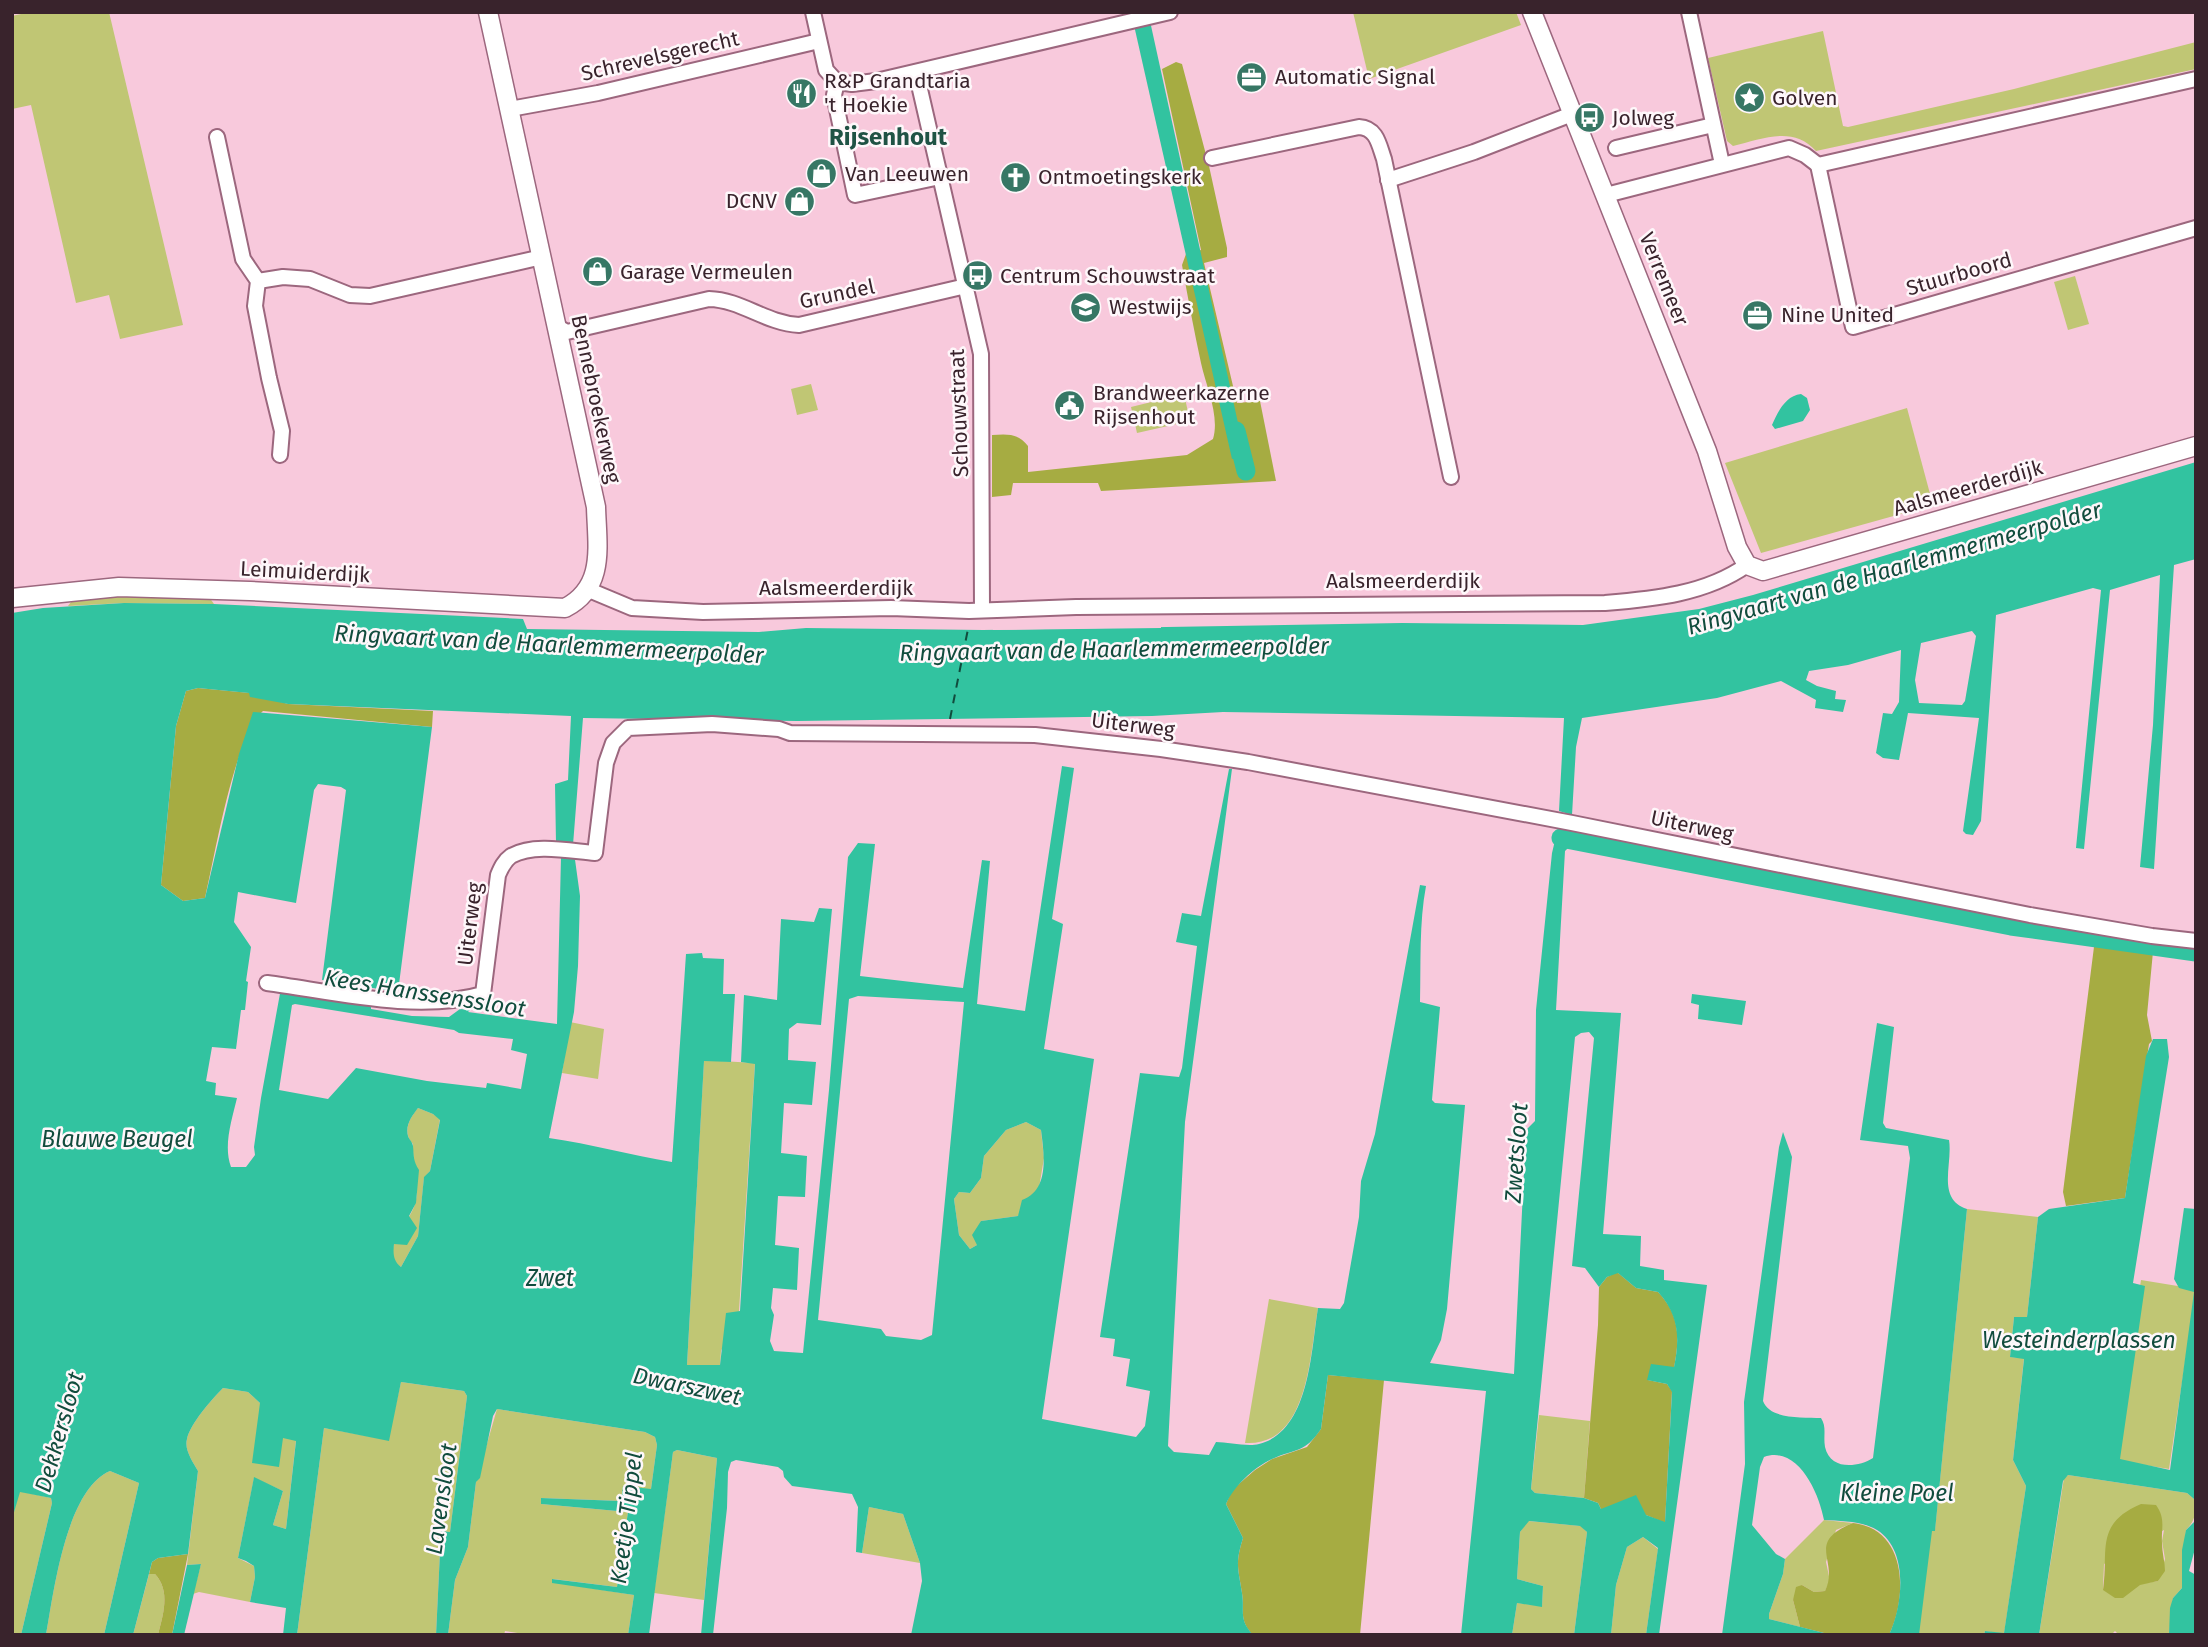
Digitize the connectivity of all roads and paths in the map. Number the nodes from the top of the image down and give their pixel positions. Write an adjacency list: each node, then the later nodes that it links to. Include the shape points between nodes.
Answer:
1 (488, 12): 10 (street, Bennebroekerweg)
2 (813, 12): 6 (street)
3 (1532, 12): 11 (street, Verremeer)
4 (1689, 12): 12 (street)
5 (1164, 14): 7 (street)
6 (819, 41): 9 (street, via 826,70); 10 (street, Schrevelsgerecht)
7 (916, 72): 9 (street, via 876,81); 18 (street, Schouwstraat)
8 (2196, 79): 17 (street)
9 (838, 82): 18 (street, via 834,95 855,195)
10 (510, 109): 22 (street, Bennebroekerweg)
11 (1572, 114): 19 (street); 20 (street, Verremeer)
12 (1713, 125): 14 (street); 16 (street)
13 (217, 137): 23 (street, via 243,259)
14 (1616, 148)
15 (1212, 158): 19 (street, via 1366,127 1376,136)
16 (1722, 164): 17 (street, via 1789,148); 20 (street)
17 (1818, 165): 21 (street, Stuurboord, via 1853,327)
18 (940, 177): 24 (street, Schouwstraat)
19 (1388, 180): 28 (street)
20 (1606, 195): 29 (street, Verremeer, via 1707,451 1737,547)
21 (2196, 228)
22 (542, 257): 23 (street, via 370,296 350,295 310,279); 25 (street, Bennebroekerweg)
23 (258, 281): 27 (street, via 255,306 282,431)
24 (965, 286): 25 (street, Grundel, via 799,325 783,324 726,300 709,299 567,332); 32 (street, Schouwstraat, via 981,354)
25 (558, 327): 30 (street, Bennebroekerweg, via 596,507 598,554)
26 (2196, 446): 29 (street, Aalsmeerderdijk, via 1763,571)
27 (280, 455)
28 (1451, 477)
29 (1748, 565): 32 (street, Aalsmeerderdijk, via 1728,579 1700,589 1605,603)
30 (589, 590): 31 (street, Leimuiderdijk, via 565,608 119,587); 32 (street, Aalsmeerderdijk, via 632,608 652,610)
31 (12, 598)
32 (982, 610)
33 (2196, 941): 34 (street, Uiterweg, via 2021,913 1573,823 1161,749 1035,735 790,733 712,724 628,728 613,743 606,763 595,853 523,852 504,862 498,875 483,994 459,1001 405,1002)
34 (267, 983)

